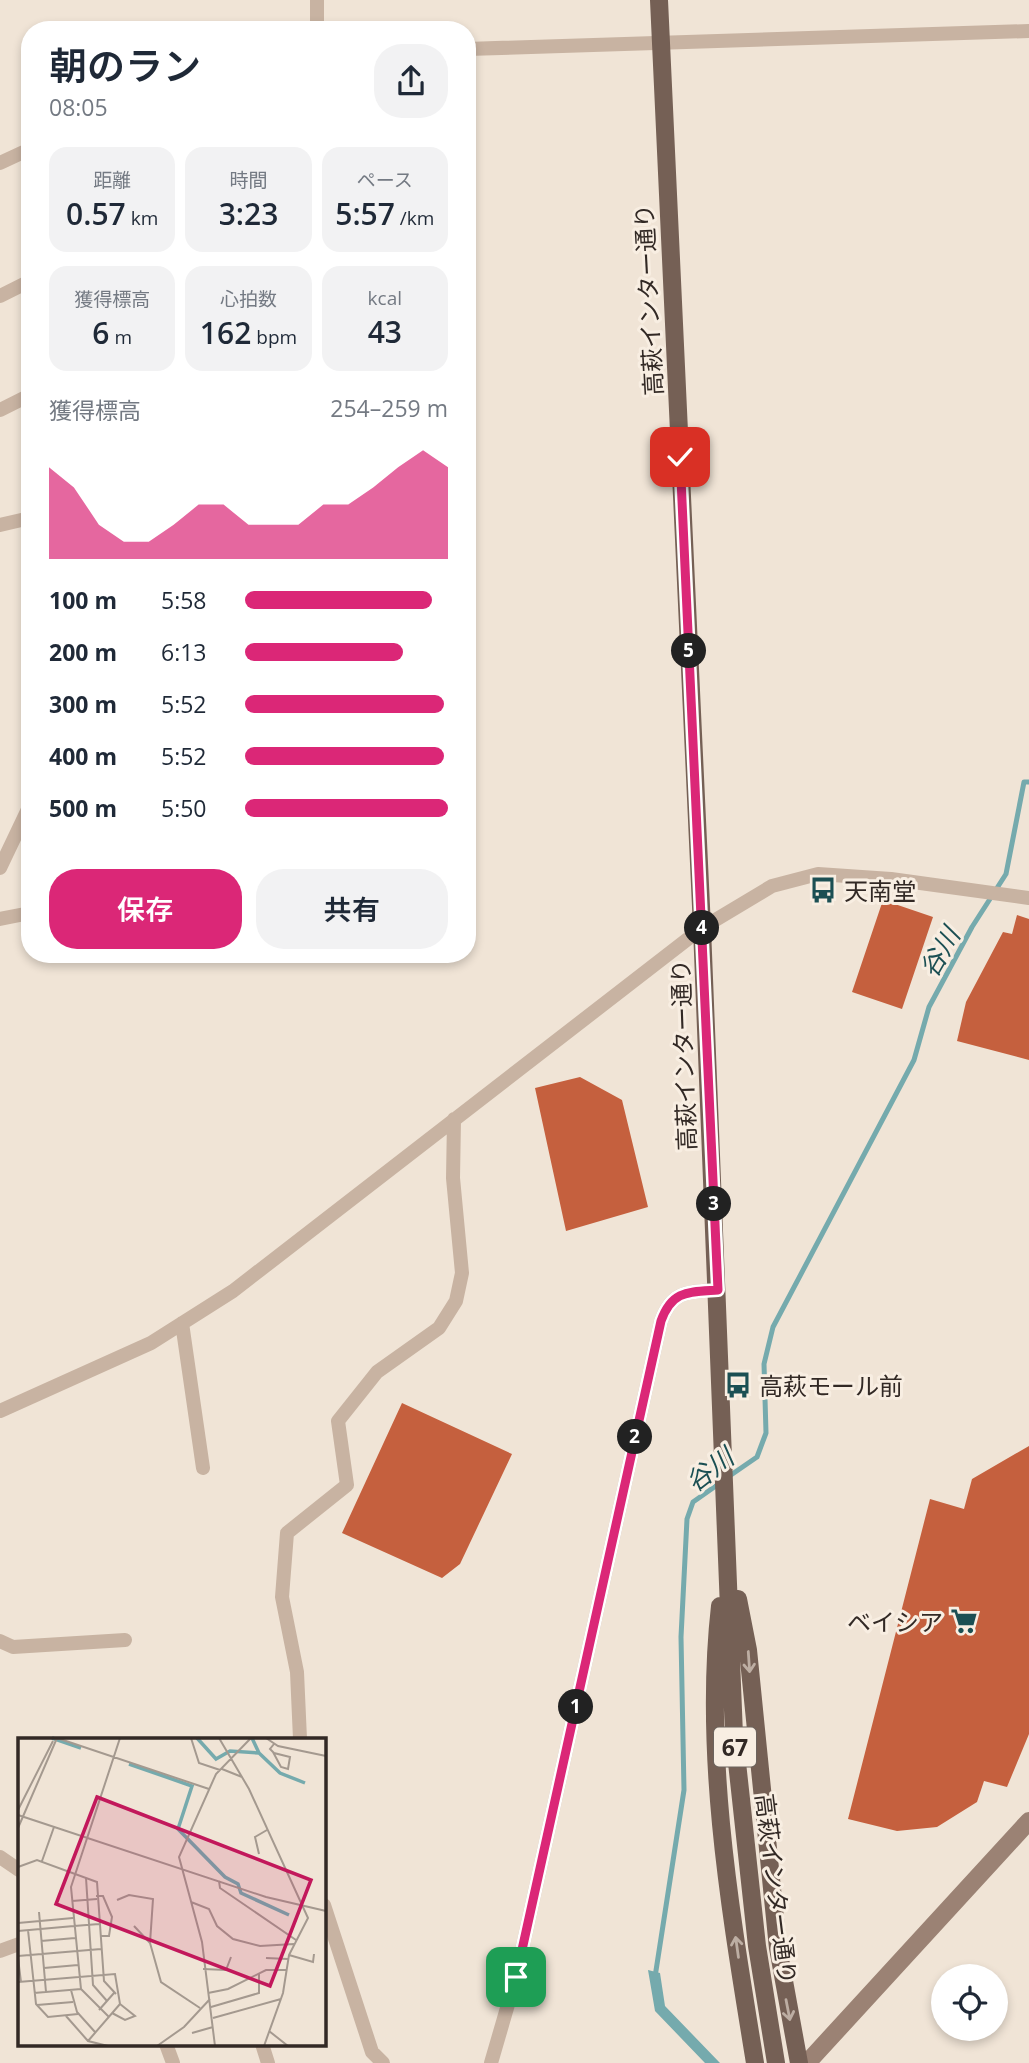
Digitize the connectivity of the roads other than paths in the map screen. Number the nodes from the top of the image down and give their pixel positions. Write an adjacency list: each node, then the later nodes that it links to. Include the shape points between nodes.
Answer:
1 (317, 0): 3 (street)
2 (659, 0): 5 (main road, 高萩インター通り / 67)
3 (317, 21)
4 (1029, 31): 5 (street)
5 (662, 43): 6 (street); 20 (main road, 高萩インター通り / 67)
6 (476, 48)
7 (21, 153): 8 (street)
8 (0, 163)
9 (21, 286): 10 (street)
10 (0, 296)
11 (21, 400): 12 (street)
12 (0, 410)
13 (21, 520): 14 (street)
14 (0, 525)
15 (21, 824): 16 (street)
16 (0, 868)
17 (1029, 898): 20 (street, via 818,874 772,886)
18 (21, 915): 19 (street)
19 (0, 919)
20 (702, 928): 21 (street); 22 (main road, 高萩インター通り / 67)
21 (454, 1119): 23 (street, via 233,1291); 29 (street, via 453,1178 462,1273 456,1301 439,1328 377,1372 338,1421 347,1485 287,1533 282,1597 297,1672)
22 (718, 1290): 26 (main road, 高萩インター通り / 67); 41 (street, via 676,1297 667,1303 661,1321 516,1977)
23 (182, 1323): 24 (street, via 151,1343); 25 (street)
24 (0, 1410)
25 (203, 1468)
26 (727, 1547): 42 (main road, one-way to 26, via 731,1899 715,1735 714,1659); 43 (main road, 高萩インター通り / 67, via 734,1735 757,1946); 44 (main road, one-way to 44, via 748,1650 773,1912)
27 (125, 1640): 28 (street, via 13,1647)
28 (0, 1641)
29 (300, 1738)
30 (1029, 1821): 45 (street)
31 (0, 1857): 32 (street)
32 (18, 1869)
33 (326, 1911): 40 (street, via 372,2052)
34 (18, 1944): 35 (street)
35 (0, 1951)
36 (167, 2046): 38 (street)
37 (263, 2046): 39 (street)
38 (173, 2063)
39 (268, 2063)
40 (383, 2063)
41 (491, 2063)
42 (755, 2063)
43 (776, 2063)
44 (799, 2063)
45 (807, 2063)

